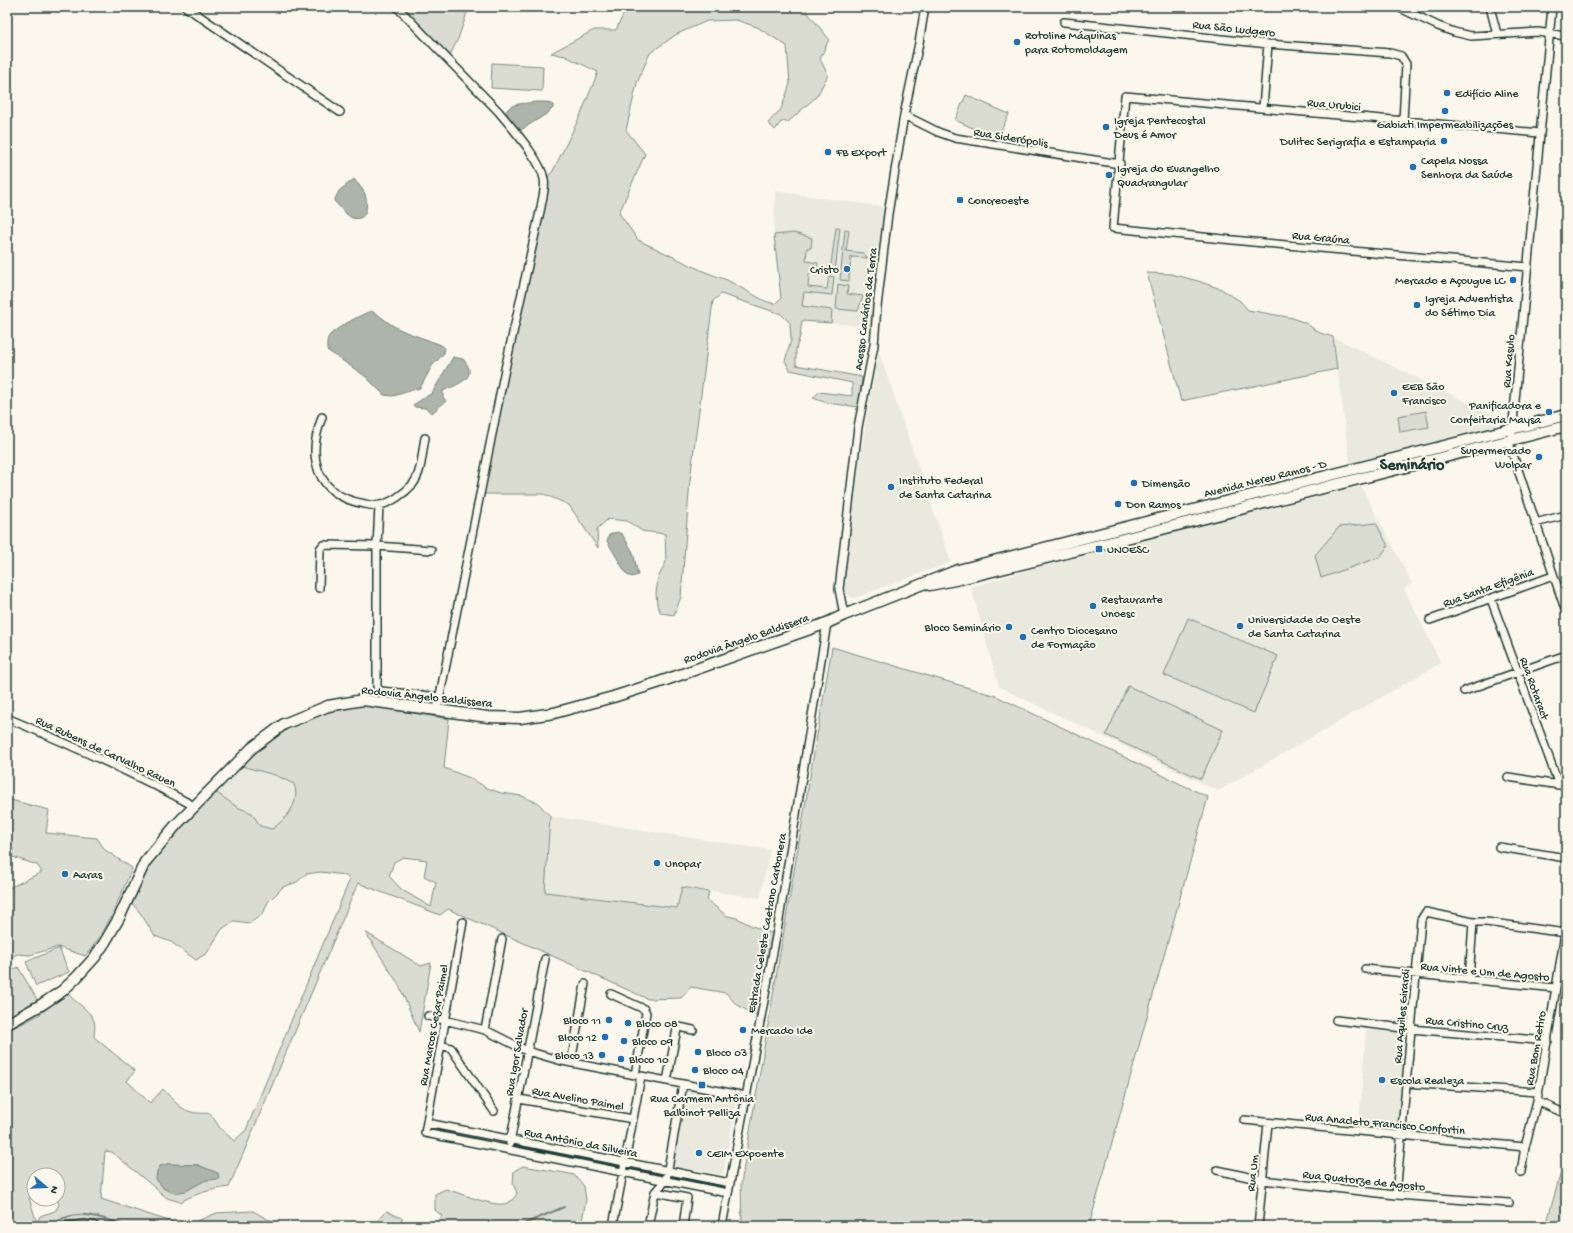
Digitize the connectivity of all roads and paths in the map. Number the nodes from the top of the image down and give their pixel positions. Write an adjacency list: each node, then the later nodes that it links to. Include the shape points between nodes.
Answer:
1 (186, 7): 13 (street)
2 (397, 7): 43 (street, via 499,112 541,168 545,180)
3 (925, 7): 14 (street, Acesso Canários da Terra)
4 (1398, 7): 8 (street, via 1454,32 1471,36)
5 (1490, 7): 8 (street)
6 (1552, 7): 9 (street, Rua Kasulo)
7 (1064, 22): 11 (street, Rua São Ludgero)
8 (1497, 34): 9 (street)
9 (1549, 34): 10 (street); 16 (street, Rua Kasulo)
10 (1566, 36)
11 (1268, 44): 12 (street); 15 (street, Rua São Ludgero, via 1401,56 1406,64)
12 (1263, 108): 15 (street, Rua Urubici); 17 (street, Rua Urubici, via 1125,96)
13 (340, 112)
14 (904, 115): 17 (street, Rua Siderópolis, via 955,138); 37 (street, Acesso Canários da Terra, via 887,221 874,345 858,427 843,546 839,589)
15 (1402, 121): 16 (street, Rua Urubici)
16 (1540, 133): 18 (street, Rua Kasulo)
17 (1120, 164): 18 (street, Rua Graúna, via 1113,228)
18 (1528, 267): 22 (street, Rua Kasulo)
19 (1566, 415): 22 (street, Avenida Nereu Ramos - D)
20 (322, 417): 26 (street, via 315,436 314,449 316,463 326,486 352,502)
21 (1566, 426): 24 (street, Avenida Nereu Ramos - D)
22 (1512, 428): 24 (street, Rua Kasulo); 25 (street, Avenida Nereu Ramos - D)
23 (425, 438): 26 (street, via 419,471 413,484 403,493)
24 (1510, 440): 27 (street, Avenida Nereu Ramos - D); 29 (street, Rua Kasulo)
25 (1228, 501): 27 (street); 34 (street, Avenida Nereu Ramos - D, via 958,570)
26 (379, 506): 30 (street)
27 (1230, 511): 34 (street, Avenida Nereu Ramos - D, via 960,579)
28 (1566, 515): 29 (street)
29 (1535, 523): 32 (street, Rua Kasulo)
30 (377, 546): 31 (street); 33 (street, via 323,545 320,549); 43 (street, via 377,687 380,691)
31 (431, 550)
32 (1553, 576): 35 (street, Rua Santa Efigênia); 36 (street, Rua Kasulo)
33 (319, 588)
34 (902, 591): 37 (street, Avenida Nereu Ramos - D)
35 (1491, 599): 38 (street, Rua Santa Efigênia); 41 (street, Rua Rotaract)
36 (1566, 612)
37 (844, 614): 39 (street, Avenida Nereu Ramos - D)
38 (1430, 620)
39 (827, 623): 44 (street, Rodovia Ângelo Baldissera, via 657,683 554,713 520,718 488,717); 78 (street, Estrada Celeste Caetano Carbonera, via 790,856)
40 (1566, 655): 41 (street)
41 (1518, 672): 42 (street); 47 (street, Rua Rotaract)
42 (1464, 691)
43 (440, 697): 44 (street)
44 (437, 710): 48 (street, Rodovia Ângelo Baldissera, via 362,700 328,706 305,714 284,724 252,748)
45 (7, 718): 48 (street, Rua Rubens de Carvalho Rauen, via 72,745)
46 (1508, 776): 47 (street)
47 (1562, 786)
48 (194, 806): 65 (street, Rodovia Ângelo Baldissera, via 145,862 119,918 94,958 62,991)
49 (1499, 847): 50 (street)
50 (1566, 858)
51 (463, 922): 63 (street, Rua Marcos Cezar Paimel)
52 (1472, 922): 53 (street); 57 (street, Rua Aquiles Girardi, via 1426,912 1421,920); 58 (street)
53 (1566, 931): 60 (street, Rua Bom Retiro)
54 (502, 939): 67 (street)
55 (545, 959): 71 (street, Rua Igor Salvador)
56 (1365, 970): 57 (street, Rua Vinte e Um de Agosto)
57 (1415, 975): 58 (street, Rua Vinte e Um de Agosto); 66 (street, Rua Aquiles Girardi)
58 (1469, 980): 60 (street, Rua Vinte e Um de Agosto)
59 (585, 984): 72 (street)
60 (1556, 988): 69 (street, Rua Bom Retiro)
61 (611, 994): 73 (street, via 646,1012)
62 (428, 1016): 63 (street)
63 (445, 1020): 67 (street); 70 (street, Rua Marcos Cezar Paimel)
64 (1336, 1020): 66 (street, Rua Cristino Cruz)
65 (7, 1024)
66 (1411, 1029): 69 (street, Rua Cristino Cruz); 75 (street, Rua Aquiles Girardi)
67 (486, 1030): 71 (street)
68 (693, 1030): 74 (street, via 677,1029)
69 (1548, 1041): 77 (street, Rua Bom Retiro)
70 (441, 1045): 81 (street, via 450,1048); 85 (street, Rua Marcos Cezar Paimel)
71 (527, 1051): 72 (street); 79 (street, Rua Igor Salvador)
72 (571, 1063): 73 (street)
73 (638, 1076): 74 (street); 83 (street)
74 (667, 1081): 76 (street)
75 (1406, 1083): 77 (street); 88 (street, Rua Aquiles Girardi)
76 (683, 1084): 78 (street); 94 (street)
77 (1538, 1092): 80 (street, Rua Bom Retiro)
78 (746, 1096): 99 (street, Estrada Celeste Caetano Carbonera)
79 (519, 1099): 83 (street, Rua Avelino Paimel); 89 (street, Rua Igor Salvador)
80 (1537, 1101): 82 (street); 90 (street, Rua Bom Retiro)
81 (494, 1111)
82 (1566, 1114)
83 (633, 1119): 92 (street)
84 (1244, 1120): 86 (street, Rua Anacleto Francisco Confortin)
85 (427, 1123): 87 (street, Rua Marcos Cezar Paimel); 89 (street, Rua Antônio da Silveira)
86 (1268, 1123): 88 (street, Rua Anacleto Francisco Confortin); 98 (street, Rua Um)
87 (426, 1133): 91 (street, Rua Antônio da Silveira)
88 (1402, 1135): 90 (street, Rua Anacleto Francisco Confortin); 102 (street, Rua Aquiles Girardi)
89 (511, 1140): 91 (street, Rua Igor Salvador); 92 (street, Rua Antônio da Silveira)
90 (1525, 1148): 96 (street, Rua Bom Retiro)
91 (508, 1149): 95 (street, Rua Antônio da Silveira)
92 (625, 1162): 94 (street, Rua Antônio da Silveira); 95 (street)
93 (1217, 1170): 98 (street, Rua Quatorze de Agosto)
94 (668, 1171): 97 (street); 99 (street, Rua Antônio da Silveira)
95 (624, 1172): 97 (street, Rua Antônio da Silveira); 106 (street)
96 (1521, 1172)
97 (666, 1180): 100 (street); 101 (street, Rua Antônio da Silveira)
98 (1262, 1180): 102 (street, Rua Quatorze de Agosto); 110 (street, Rua Um)
99 (730, 1183): 101 (street, Estrada Celeste Caetano Carbonera)
100 (656, 1192): 107 (street); 108 (street, via 687,1198)
101 (728, 1193): 109 (street, Estrada Celeste Caetano Carbonera)
102 (1396, 1195): 103 (street, Rua Quatorze de Agosto)
103 (1509, 1203)
104 (68, 1226): 105 (street)
105 (95, 1226)
106 (613, 1226)
107 (648, 1226)
108 (683, 1226)
109 (722, 1226)
110 (1258, 1226)

